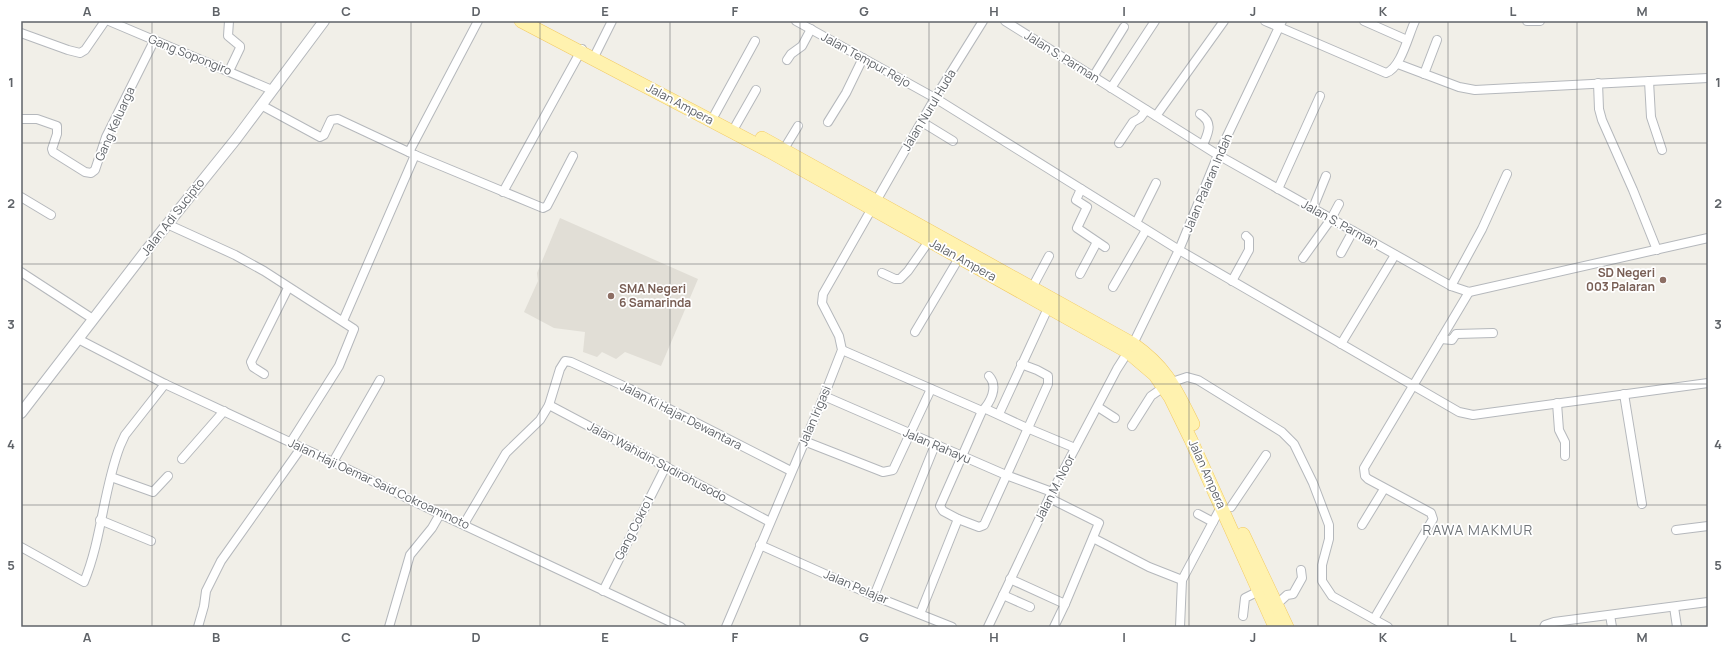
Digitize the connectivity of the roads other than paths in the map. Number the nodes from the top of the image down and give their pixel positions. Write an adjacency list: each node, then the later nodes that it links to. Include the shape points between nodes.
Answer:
1 (105, 21): 23 (street, via 85,50 80,53)
2 (109, 21): 26 (street, Gang Sopongiro)
3 (230, 21): 33 (street, via 228,36 240,48)
4 (324, 21): 40 (street, Jalan Adi Sucipto)
5 (478, 21): 59 (street)
6 (521, 21): 28 (main road, Jalan Ampera)
7 (534, 21): 28 (main road, Jalan Ampera)
8 (612, 21): 29 (street)
9 (796, 21): 22 (street, Jalan Tempur Rejo)
10 (984, 21): 43 (street, Jalan Nurul Huda)
11 (1006, 21): 20 (street, Jalan S. Parman)
12 (1155, 21): 39 (street)
13 (1265, 21): 19 (street)
14 (1364, 21): 24 (street)
15 (1415, 21): 24 (street)
16 (1527, 21): 17 (street)
17 (1540, 21)
18 (1219, 22): 48 (street)
19 (1280, 24): 32 (street, via 1386,74); 60 (street, Jalan Palaran Indah)
20 (1018, 25): 35 (street, Jalan S. Parman)
21 (1124, 28): 35 (street)
22 (812, 29): 30 (street, Jalan Tempur Rejo); 31 (street, via 802,46)
23 (21, 33)
24 (1407, 40): 32 (street)
25 (1437, 40): 34 (street)
26 (154, 41): 33 (street, Gang Sopongiro); 49 (street, Gang Keluarga, via 106,137 92,173 85,172 52,151 57,126 37,120)
27 (755, 41): 46 (street)
28 (581, 49): 29 (main road, Jalan Ampera); 67 (street)
29 (595, 56): 46 (main road, Jalan Ampera); 71 (main road, Jalan Ampera)
30 (863, 58): 43 (street, Jalan Tempur Rejo); 50 (street)
31 (787, 60)
32 (1398, 64): 34 (street)
33 (229, 71): 40 (street, Gang Sopongiro)
34 (1424, 74): 38 (street, via 1458,87 1475,90)
35 (1093, 76): 39 (street, Jalan S. Parman)
36 (1708, 78): 37 (street)
37 (1649, 81): 38 (street); 58 (street, via 1651,117)
38 (1598, 83): 86 (street, via 1600,114)
39 (1111, 88): 45 (street, Jalan S. Parman)
40 (272, 90): 44 (street, Jalan Adi Sucipto)
41 (756, 90): 52 (street)
42 (1320, 96): 66 (street)
43 (935, 98): 51 (street, Jalan Nurul Huda); 65 (street, Jalan Tempur Rejo)
44 (261, 105): 59 (street, via 320,137 324,135 331,120 338,119); 77 (street, Jalan Adi Sucipto)
45 (1146, 110): 48 (street, Jalan S. Parman); 55 (street, via 1133,122)
46 (715, 114): 52 (main road, Jalan Ampera)
47 (1200, 114): 56 (street, via 1209,122 1210,127)
48 (1156, 116): 56 (street, Jalan S. Parman)
49 (21, 119)
50 (828, 122)
51 (922, 122): 54 (street); 71 (street, Jalan Nurul Huda)
52 (736, 125): 57 (main road, Jalan Ampera)
53 (798, 126): 57 (street)
54 (953, 142)
55 (1119, 143)
56 (1202, 145): 60 (street, Jalan S. Parman)
57 (784, 149): 71 (main road, Jalan Ampera)
58 (1662, 150)
59 (412, 153): 67 (street); 103 (street)
60 (1218, 155): 66 (street, Jalan S. Parman); 85 (street, Jalan Palaran Indah)
61 (573, 156): 67 (street, via 545,207)
62 (1507, 174): 96 (street, via 1482,229)
63 (1326, 176): 73 (street)
64 (1156, 183): 76 (street)
65 (1080, 189): 69 (street, Jalan Tempur Rejo); 72 (street, via 1076,200)
66 (1278, 189): 73 (street, Jalan S. Parman)
67 (503, 192)
68 (21, 197): 74 (street)
69 (1094, 197): 72 (street); 76 (street, Jalan Tempur Rejo)
70 (1339, 204): 75 (street)
71 (874, 205): 82 (main road, Jalan Ampera); 99 (main road, Jalan Ampera); 110 (street, via 826,287 822,299 839,336)
72 (1087, 208): 83 (street, via 1077,228)
73 (1313, 208): 75 (street, Jalan S. Parman)
74 (51, 216)
75 (1331, 219): 79 (street, Jalan S. Parman); 91 (street)
76 (1136, 223): 78 (street, Jalan Tempur Rejo)
77 (167, 224): 98 (street, via 235,255); 102 (street, Jalan Adi Sucipto)
78 (1146, 230): 85 (street, Jalan Tempur Rejo); 97 (street)
79 (1353, 231): 87 (street); 88 (street, Jalan S. Parman)
80 (1246, 236): 95 (street, via 1249,239 1249,250)
81 (1708, 238): 86 (street)
82 (929, 241): 90 (main road, Jalan Ampera); 93 (street, via 900,280)
83 (1097, 242): 84 (street); 94 (street)
84 (1105, 247)
85 (1179, 250): 95 (street, Jalan Tempur Rejo); 109 (street, Jalan Palaran Indah)
86 (1657, 250): 100 (street)
87 (1341, 252)
88 (1395, 255): 96 (street, Jalan S. Parman); 108 (street)
89 (1049, 256): 99 (street)
90 (959, 258): 101 (main road, Jalan Ampera); 104 (street)
91 (1303, 258)
92 (21, 272): 102 (street)
93 (882, 273)
94 (1080, 274)
95 (1232, 281): 108 (street, Jalan Tempur Rejo)
96 (1451, 286): 100 (street, Jalan S. Parman)
97 (1113, 287)
98 (288, 288): 103 (street); 112 (street, via 251,362 253,367)
99 (1032, 288): 109 (main road, Jalan Ampera)
100 (1469, 292): 107 (street)
101 (1048, 308): 109 (main road, Jalan Ampera); 111 (street)
102 (93, 319): 106 (street, Jalan Adi Sucipto)
103 (343, 321): 134 (street, via 354,330 344,356)
104 (915, 332)
105 (1493, 333): 107 (street, via 1456,334 1452,340)
106 (78, 339): 116 (street, Jalan Haji Oemar Said Cokroaminoto); 126 (street, Jalan Adi Sucipto)
107 (1441, 339): 118 (street)
108 (1341, 344): 118 (street, Jalan Tempur Rejo)
109 (1131, 348): 117 (main road, Jalan Ampera, via 1163,369); 124 (street, Jalan M. Noor)
110 (842, 350): 119 (street); 121 (street, Jalan Irigasi)
111 (1021, 364): 128 (street); 131 (street, via 1042,372 1048,376 1049,381)
112 (264, 374)
113 (989, 376): 125 (street, via 994,386)
114 (380, 380): 142 (street)
115 (1708, 383): 120 (street, Jalan Tempur Rejo)
116 (165, 384): 127 (street, Jalan Haji Oemar Said Cokroaminoto); 147 (street, via 125,435 115,458)
117 (1168, 385): 130 (street, via 1151,396); 151 (main road, Jalan Ampera, via 1211,460); 182 (street, via 1187,376 1198,380 1282,432 1294,444 1313,483 1328,525 1329,539 1322,565 1322,581 1332,596)
118 (1413, 386): 122 (street, Jalan Tempur Rejo, via 1459,412 1468,414); 148 (street, via 1364,468 1364,476)
119 (931, 390): 125 (street); 132 (street)
120 (1624, 394): 122 (street, Jalan Tempur Rejo); 150 (street)
121 (824, 396): 132 (street, Jalan Rahayu); 133 (street, Jalan Irigasi)
122 (1557, 403): 140 (street, via 1559,430 1565,442)
123 (549, 405): 143 (street, Jalan Wahidin Sudirohusodo); 144 (street, Jalan Ki Hajar Dewantara, via 563,363 571,362); 158 (street, via 535,427 506,453)
124 (1098, 407): 129 (street); 137 (street, Jalan M. Noor)
125 (984, 410): 128 (street); 139 (street)
126 (22, 411)
127 (224, 412): 134 (street, Jalan Haji Oemar Said Cokroaminoto); 141 (street)
128 (999, 414): 131 (street)
129 (1115, 418)
130 (1132, 426)
131 (1027, 428): 137 (street); 145 (street)
132 (910, 434): 133 (street, via 893,470 889,472 883,472); 135 (street, Jalan Rahayu)
133 (804, 441): 144 (street, Jalan Irigasi)
134 (291, 442): 136 (street, Jalan Haji Oemar Said Cokroaminoto)
135 (936, 445): 139 (street, Jalan Rahayu); 173 (street, via 921,476)
136 (301, 448): 142 (street, Jalan Haji Oemar Said Cokroaminoto); 184 (street, via 221,561 206,591)
137 (1075, 448): 149 (street, Jalan M. Noor)
138 (1266, 455): 151 (street)
139 (961, 456): 145 (street, Jalan Rahayu); 154 (street, via 940,506 943,511)
140 (1565, 456)
141 (182, 460)
142 (333, 462): 152 (street, Jalan Haji Oemar Said Cokroaminoto)
143 (666, 466): 156 (street, Jalan Wahidin Sudirohusodo); 170 (street, Gang Cokro I)
144 (791, 471): 156 (street, Jalan Irigasi)
145 (1006, 475): 149 (street, Jalan Rahayu); 154 (street, via 983,526 979,527)
146 (168, 476): 147 (street, via 153,492)
147 (111, 477): 155 (street)
148 (1384, 489): 159 (street); 182 (street, via 1430,513 1433,519)
149 (1050, 495): 162 (street, Jalan Rahayu, via 1098,521 1099,525); 168 (street, Jalan M. Noor)
150 (1642, 504)
151 (1226, 507): 157 (street); 167 (main road, Jalan Ampera)
152 (440, 514): 158 (street, Jalan Haji Oemar Said Cokroaminoto); 185 (street, via 410,555)
153 (1198, 514): 157 (street)
154 (958, 518): 179 (street)
155 (100, 520): 163 (street); 165 (street, via 92,561 84,582)
156 (767, 521): 164 (street, Jalan Irigasi)
157 (1213, 522): 169 (street)
158 (464, 524): 170 (street, Jalan Haji Oemar Said Cokroaminoto)
159 (1362, 525)
160 (1708, 526): 161 (street)
161 (1676, 530)
162 (1093, 538): 169 (street); 175 (street)
163 (151, 541)
164 (760, 545): 173 (street, Jalan Pelajar); 187 (street, Jalan Irigasi)
165 (21, 547)
166 (1301, 570): 176 (street, via 1302,578 1293,594 1287,595)
167 (1258, 577): 171 (main road, Jalan Ampera); 176 (main road, Jalan Ampera)
168 (1010, 579): 172 (street, Jalan M. Noor); 175 (street)
169 (1182, 580): 191 (street)
170 (603, 591): 186 (street, Jalan Haji Oemar Said Cokroaminoto)
171 (1259, 591): 181 (street, via 1245,598); 192 (main road, Jalan Ampera)
172 (1002, 595): 177 (street); 189 (street, Jalan M. Noor)
173 (874, 596): 179 (street, Jalan Pelajar)
174 (1708, 602): 178 (street)
175 (1066, 604): 190 (street)
176 (1276, 605): 193 (main road, Jalan Ampera)
177 (1030, 607)
178 (1674, 607): 180 (street); 197 (street)
179 (920, 614): 188 (street, Jalan Pelajar)
180 (1610, 615): 183 (street); 196 (street)
181 (1243, 616)
182 (1374, 619): 194 (street)
183 (1574, 623): 195 (street, via 1554,622)
184 (198, 627)
185 (388, 627)
186 (681, 627)
187 (726, 627)
188 (952, 627)
189 (988, 627)
190 (1054, 627)
191 (1180, 627)
192 (1275, 627)
193 (1287, 627)
194 (1388, 627)
195 (1544, 627)
196 (1612, 627)
197 (1677, 627)

